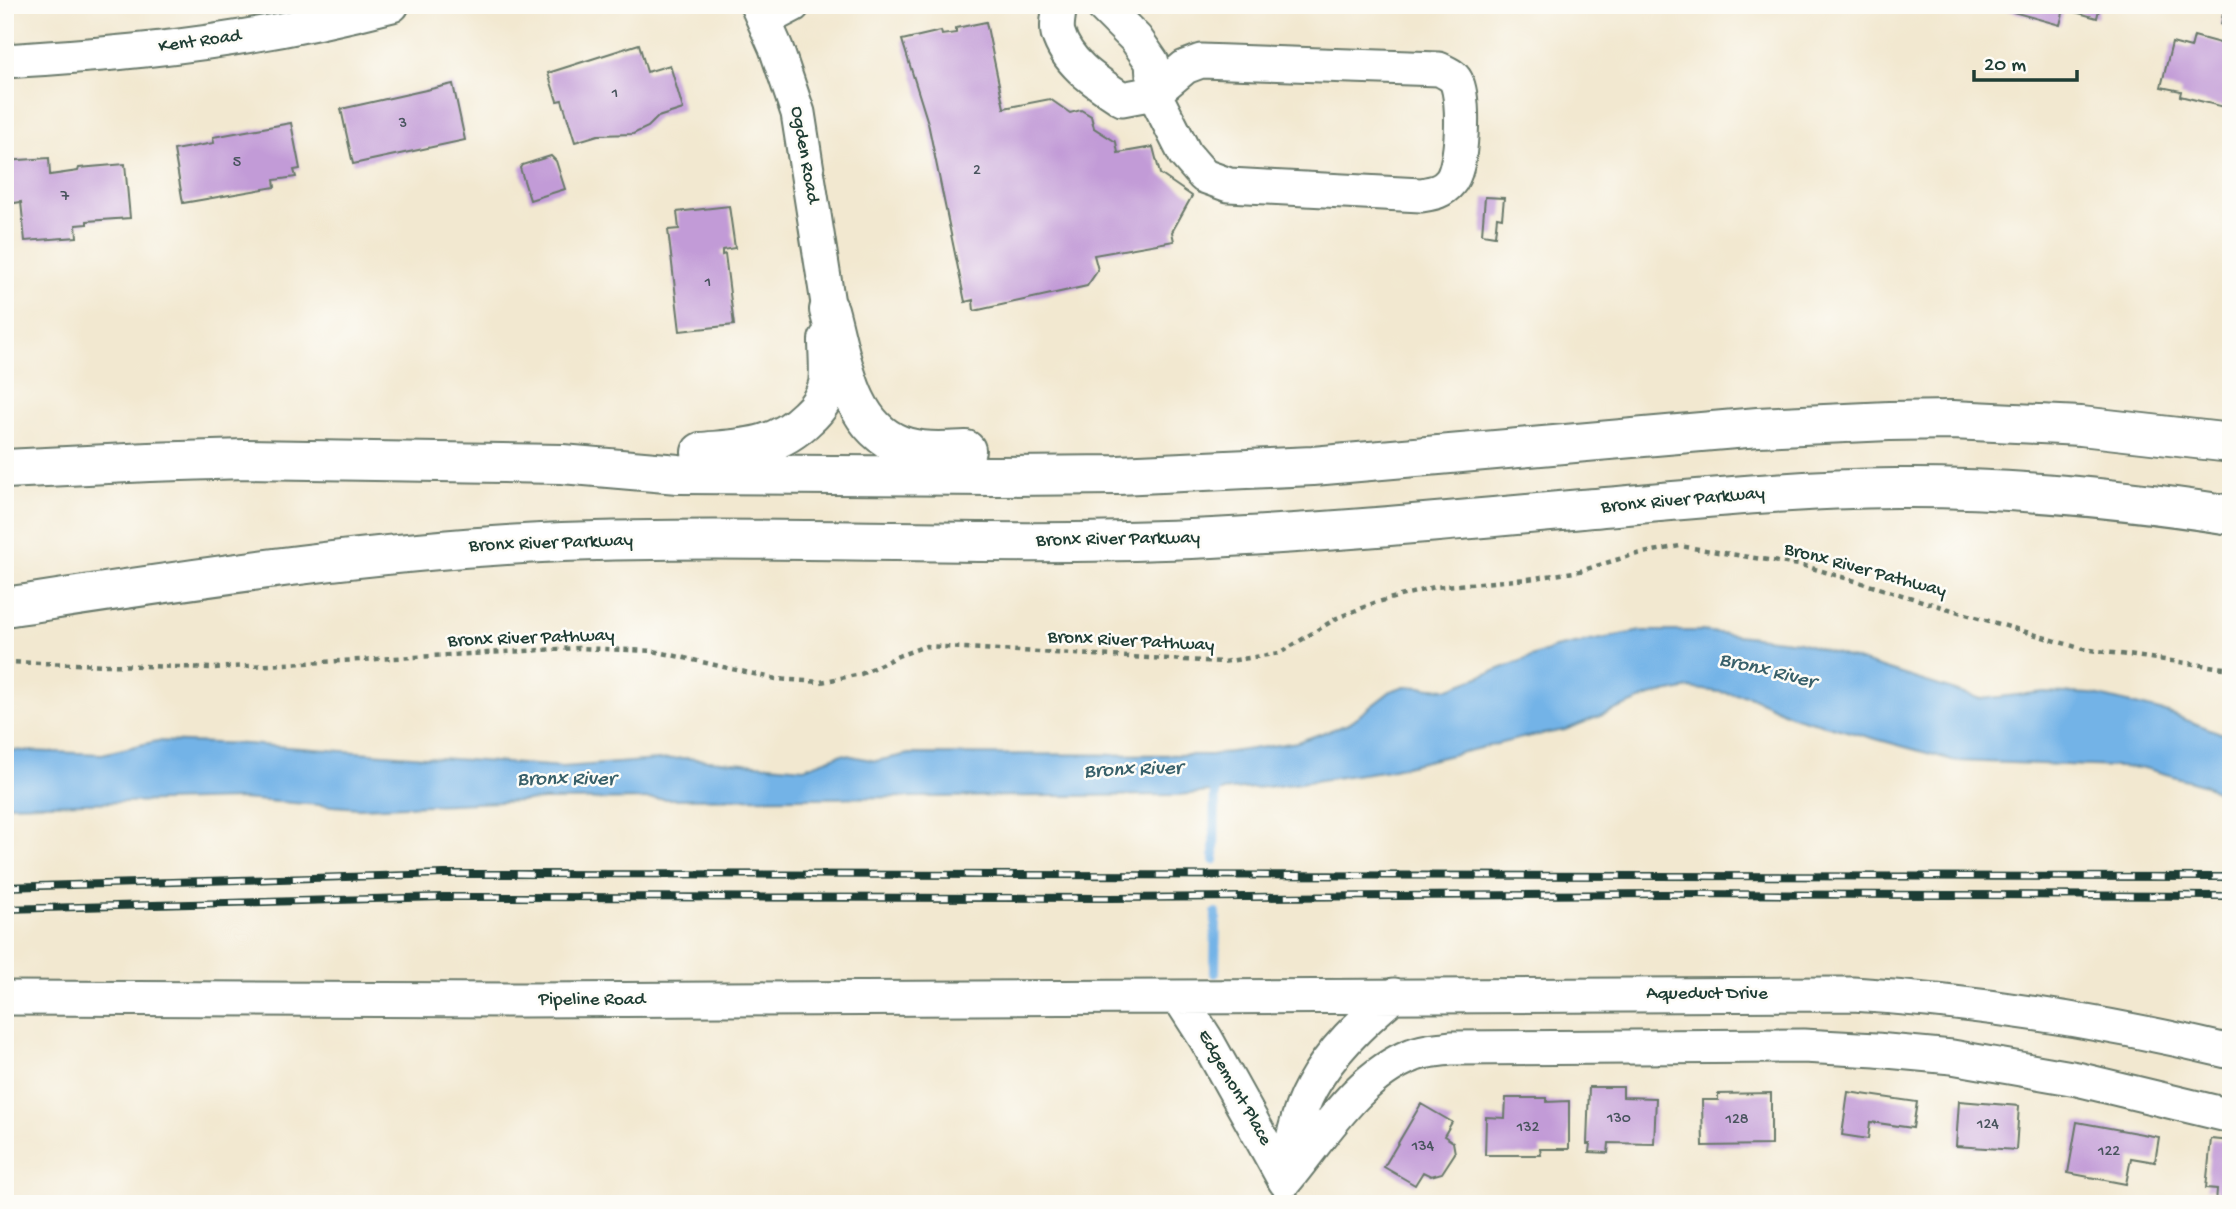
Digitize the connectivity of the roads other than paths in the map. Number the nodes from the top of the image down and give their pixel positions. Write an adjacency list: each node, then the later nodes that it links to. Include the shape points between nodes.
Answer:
1 (392, 5): 5 (street, Kent Road, via 211,41)
2 (1060, 5): 6 (street, via 1057,31 1072,61 1122,99)
3 (1102, 5): 6 (street, via 1152,62)
4 (771, 10): 7 (street, Ogden Road, via 798,113)
5 (5, 61)
6 (1154, 93): 6 (street, via 1185,67 1201,61 1439,69 1454,77 1461,93 1459,162 1452,180 1441,191 1421,195 1229,185 1205,176 1185,154)
7 (829, 310): 9 (highway, via 828,384 814,412 788,435 755,447); 11 (highway, via 861,411 884,437 901,445 933,451 1065,450)
8 (2231, 443): 11 (highway, via 2081,426 1889,421 1758,427)
9 (562, 464): 10 (highway, via 245,460); 11 (highway, via 678,474 1061,476)
10 (5, 470)
11 (1250, 470)
12 (2231, 515): 13 (highway, Bronx River Parkway, via 2088,496 1835,489 1189,539 1057,543 614,540 425,550 237,571)
13 (5, 607)
14 (1394, 995): 15 (street, Aqueduct Drive); 17 (street, Aqueduct Drive, via 1804,993 1912,998 2125,1027); 19 (street, Edgemont Place, via 1346,1039 1310,1089 1292,1143)
15 (1179, 997): 16 (street, Pipeline Road); 19 (street, Edgemont Place)
16 (5, 998)
17 (2231, 1052)
18 (2231, 1116): 19 (street, via 2065,1076 1876,1050 1803,1046 1451,1048 1414,1054 1357,1092)
19 (1286, 1192)

